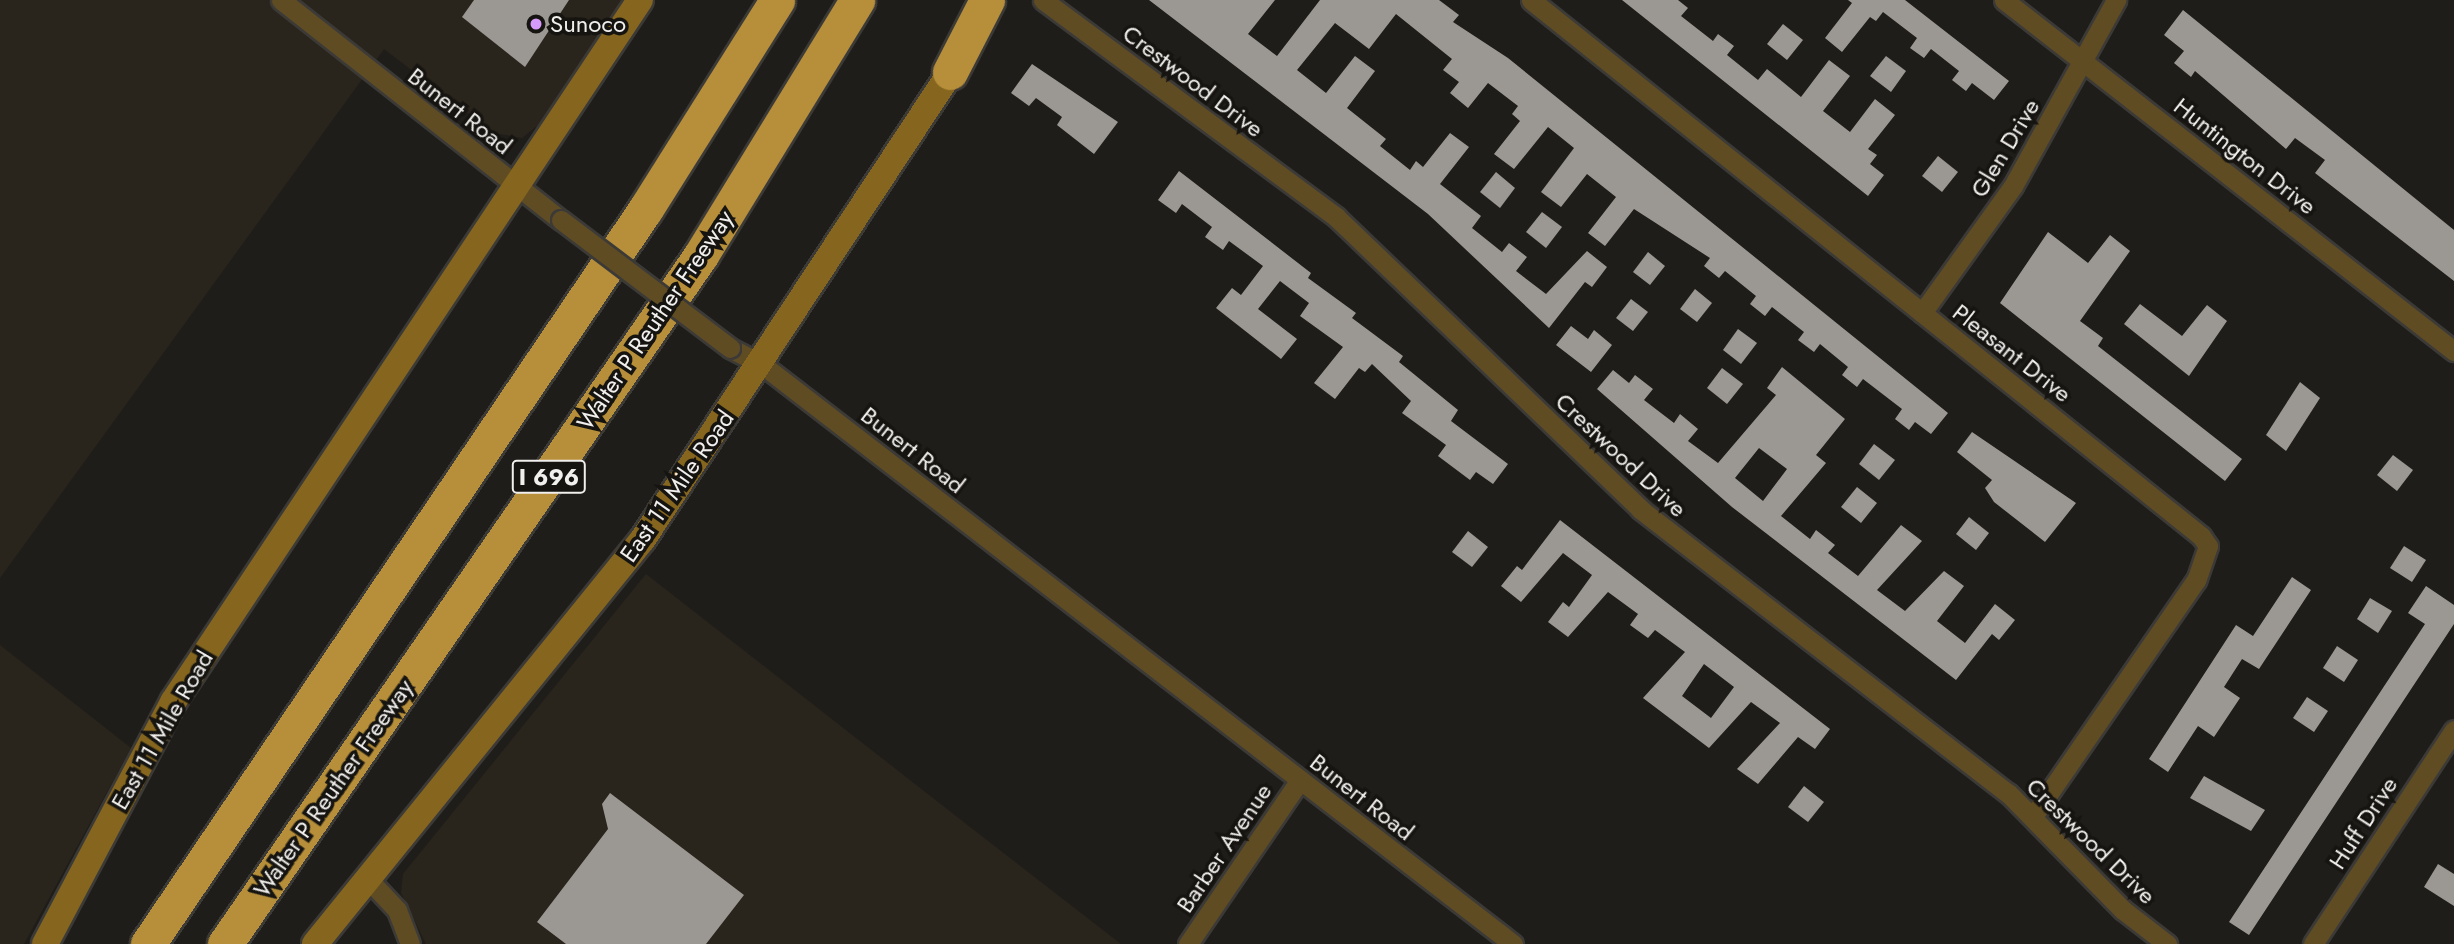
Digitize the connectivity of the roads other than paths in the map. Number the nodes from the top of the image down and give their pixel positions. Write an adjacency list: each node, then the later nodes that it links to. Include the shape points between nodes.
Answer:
1 (281, 0): 13 (street, Bunert Road)
2 (640, 0): 13 (main road, East 11 Mile Road)
3 (777, 0): 22 (highway, I 696, via 622,244)
4 (857, 0): 23 (highway, Walter P Reuther Freeway / I 696, via 701,255)
5 (987, 0): 12 (highway)
6 (1002, 0): 12 (main road, East 11 Mile Road)
7 (1043, 0): 19 (street, Crestwood Drive, via 1336,217 1640,509)
8 (1531, 0): 14 (street, Pleasant Drive)
9 (2004, 0): 11 (street, Huntington Drive)
10 (2116, 0): 11 (street, Glen Drive)
11 (2084, 62): 14 (street, Glen Drive, via 2013,186); 15 (street, Huntington Drive)
12 (950, 72): 16 (main road, East 11 Mile Road)
13 (519, 188): 16 (street, Bunert Road, bridge, via 730,348); 21 (main road, East 11 Mile Road, via 173,702)
14 (1922, 313): 19 (street, Pleasant Drive, via 2195,528 2207,546 2196,580)
15 (2454, 351)
16 (760, 363): 18 (street, Bunert Road); 20 (main road, East 11 Mile Road, via 643,539)
17 (2454, 730): 29 (street, Huff Drive)
18 (1300, 780): 26 (street, Barber Avenue); 27 (street, Bunert Road)
19 (2034, 815): 28 (street, Crestwood Drive, via 2123,910)
20 (367, 878): 24 (main road, East 11 Mile Road); 25 (street, via 397,910)
21 (45, 944)
22 (148, 944)
23 (225, 944)
24 (314, 944)
25 (410, 944)
26 (1188, 944)
27 (1513, 944)
28 (2167, 944)
29 (2313, 944)

